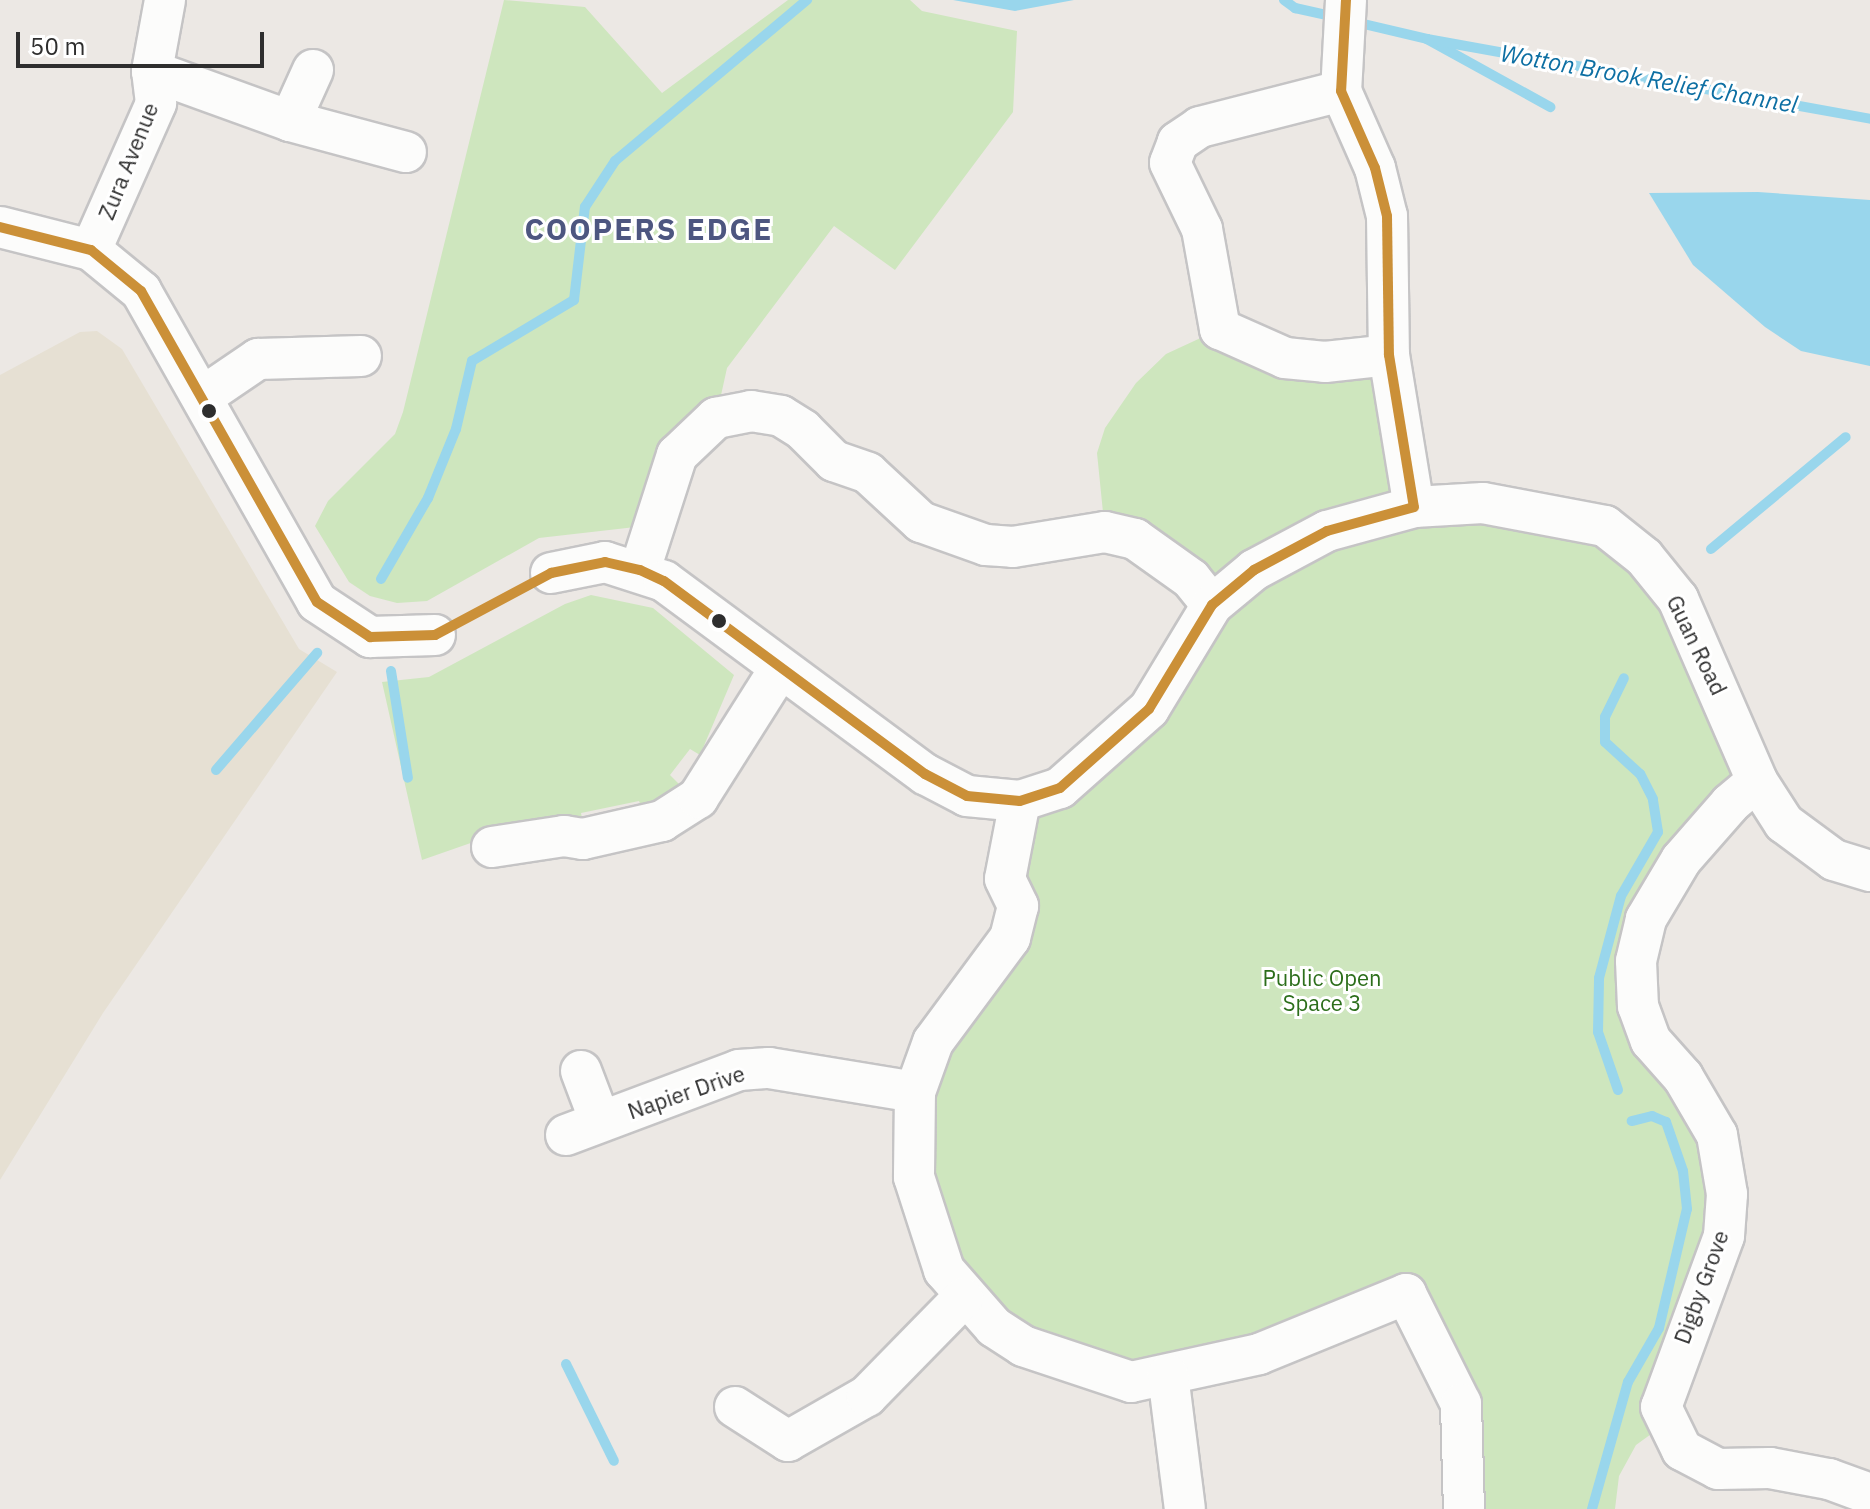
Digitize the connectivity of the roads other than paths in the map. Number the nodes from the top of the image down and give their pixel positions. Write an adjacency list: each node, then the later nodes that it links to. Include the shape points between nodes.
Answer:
1 (165, 0): 4 (street, Zura Avenue)
2 (1346, 0): 5 (street)
3 (313, 70): 6 (street)
4 (152, 71): 6 (street, Zura Avenue); 9 (street, Zura Avenue, via 156,103)
5 (1340, 76): 10 (street, via 1387,216); 10 (street, via 1200,127 1178,142 1170,163 1202,229 1220,329 1285,358 1325,362)
6 (290, 121): 7 (street, Zura Avenue)
7 (406, 152)
8 (0, 227): 9 (street)
9 (91, 250): 12 (street, via 141,291)
10 (1389, 355): 13 (street)
11 (361, 356): 12 (street, via 258,359)
12 (202, 397): 17 (street, via 317,602 370,637 407,640)
13 (1414, 507): 16 (street, Guan Road, via 1327,531 1254,570); 19 (street, Guan Road, via 1483,503 1605,526 1644,557 1678,599)
14 (640, 570): 15 (street, Guan Road, via 605,562); 16 (street, via 677,455 716,418 751,411 781,416 834,461 868,473 921,522 986,545 1013,547 1105,532 1135,539 1191,579); 18 (street, Guan Road, via 664,581)
15 (551, 573)
16 (1212, 605): 20 (street, Guan Road, via 1149,709 1060,788)
17 (435, 635)
18 (779, 670): 20 (street, Guan Road, via 925,774 967,796); 21 (street, via 698,798 662,821 583,839 564,836)
19 (1757, 781): 22 (street, Guan Road, via 1784,823 1834,860); 28 (street, Digby Grove, via 1681,860 1646,919 1636,961 1638,1006 1651,1041 1683,1077 1717,1135 1727,1194 1724,1236 1661,1407 1682,1450 1718,1469 1770,1468 1829,1479)
20 (1020, 801): 24 (street, via 1005,879 1018,906 1010,938 933,1042)
21 (492, 847)
22 (1870, 871)
23 (581, 1071): 24 (street, Napier Drive, via 583,1128 739,1070 769,1068)
24 (915, 1092): 25 (street, via 914,1177 929,1236)
25 (963, 1298): 26 (street, via 1023,1346 1089,1372 1131,1382); 27 (street, via 867,1396 788,1441)
26 (1168, 1375): 29 (street); 30 (street, via 1259,1354 1406,1294 1461,1404)
27 (735, 1407)
28 (1870, 1494)
29 (1185, 1509)
30 (1464, 1509)

